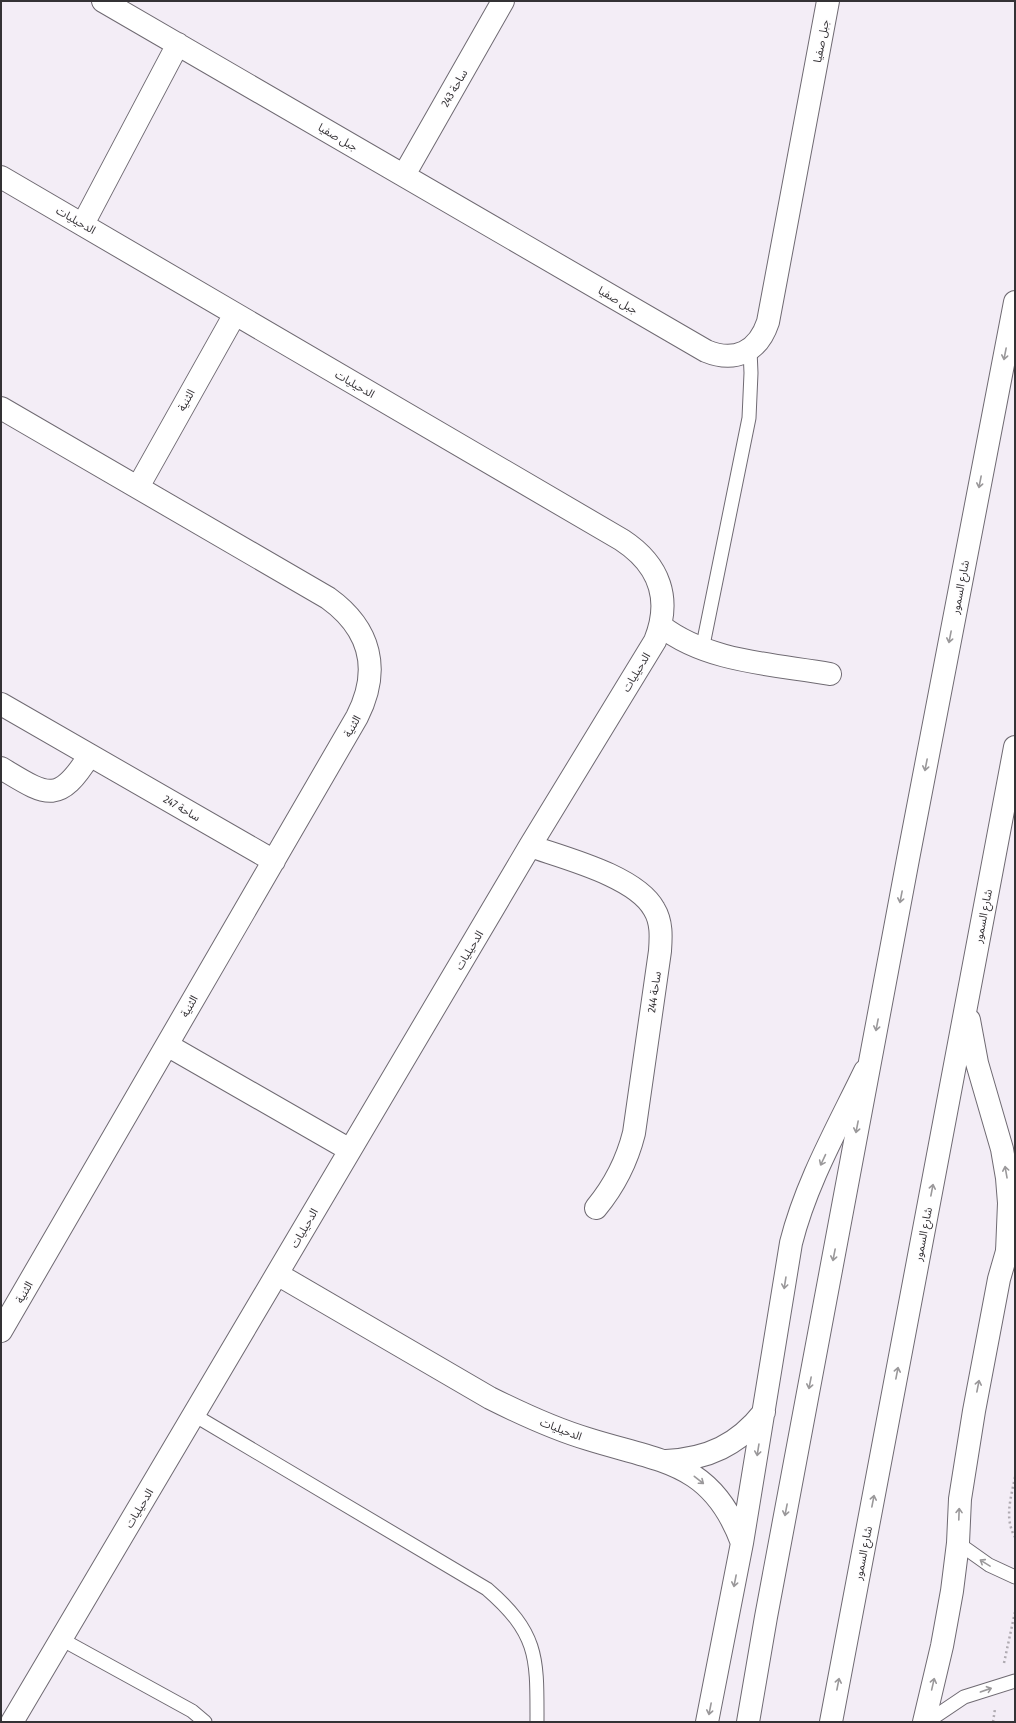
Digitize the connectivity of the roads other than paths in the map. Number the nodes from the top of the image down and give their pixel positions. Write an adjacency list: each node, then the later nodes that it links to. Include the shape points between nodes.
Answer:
1 (103, 1): 4 (street, جبل صفيا)
2 (503, 1): 5 (street, ساحة 243)
3 (828, 1): 10 (street, جبل صفيا, via 768,322 758,342)
4 (178, 44): 5 (street, جبل صفيا); 7 (street)
5 (404, 175): 10 (street, جبل صفيا, via 706,351 728,356)
6 (1, 177): 7 (street, الدحيليات)
7 (83, 224): 9 (street, الدحيليات)
8 (1015, 302): 24 (street, شارع السمور, one-way to 24)
9 (235, 314): 12 (street, الثنية); 13 (street, الدحيليات, via 634,548 653,569 659,583 662,597)
10 (750, 350): 14 (lane, via 749,418)
11 (1, 408): 12 (street, الثنية)
12 (138, 487): 21 (street, الثنية, via 328,598 342,608 363,635 371,668 365,702)
13 (661, 626): 14 (street); 20 (street, الدحيليات, via 655,641)
14 (702, 650): 15 (street)
15 (830, 674)
16 (1, 704): 18 (street, ساحة 247)
17 (1015, 747): 22 (street, شارع السمور)
18 (89, 756): 19 (street, via 72,781 55,790 37,789); 21 (street, ساحة 247)
19 (1, 768)
20 (530, 846): 25 (street, الدحيليات); 26 (street, ساحة 244, via 608,874 625,883 643,895 654,908 660,922 660,951 634,1132 619,1175)
21 (274, 861): 23 (street, الثنية)
22 (967, 1002): 28 (street, one-way to 22, via 1007,1178 1002,1149 977,1063); 44 (street, شارع السمور, one-way to 22)
23 (167, 1044): 25 (street); 30 (street, الثنية)
24 (870, 1061): 31 (street, شارع السمور, one-way to 31, via 797,1218); 43 (street, شارع السمور, one-way to 43)
25 (350, 1150): 29 (street, الدحيليات)
26 (596, 1208)
27 (1015, 1228): 28 (street)
28 (1007, 1252): 35 (street, one-way to 28, via 960,1499 974,1411 999,1279)
29 (277, 1274): 32 (street, الدحيليات); 33 (street, الدحيليات, via 490,1398 526,1416 588,1439)
30 (1, 1331)
31 (764, 1412): 33 (street, الدحيليات, via 742,1434 715,1451 685,1460); 34 (street, شارع السمور, one-way to 34)
32 (194, 1415): 37 (street, الدحيليات); 41 (lane, via 481,1586 504,1604 518,1620 533,1651 537,1668)
33 (665, 1461): 34 (street, الدحيليات, one-way to 34, via 684,1469 710,1489 730,1514)
34 (742, 1543): 42 (street, شارع السمور, one-way to 42)
35 (958, 1543): 36 (lane, one-way to 35, via 989,1565); 45 (street, one-way to 35, via 942,1646)
36 (1015, 1577)
37 (61, 1640): 39 (street, الدحيليات); 40 (lane, via 192,1711)
38 (1015, 1681): 46 (lane, one-way to 38, via 964,1698)
39 (12, 1722)
40 (205, 1722)
41 (537, 1722)
42 (707, 1722)
43 (748, 1722)
44 (831, 1722)
45 (924, 1722)
46 (927, 1722)

